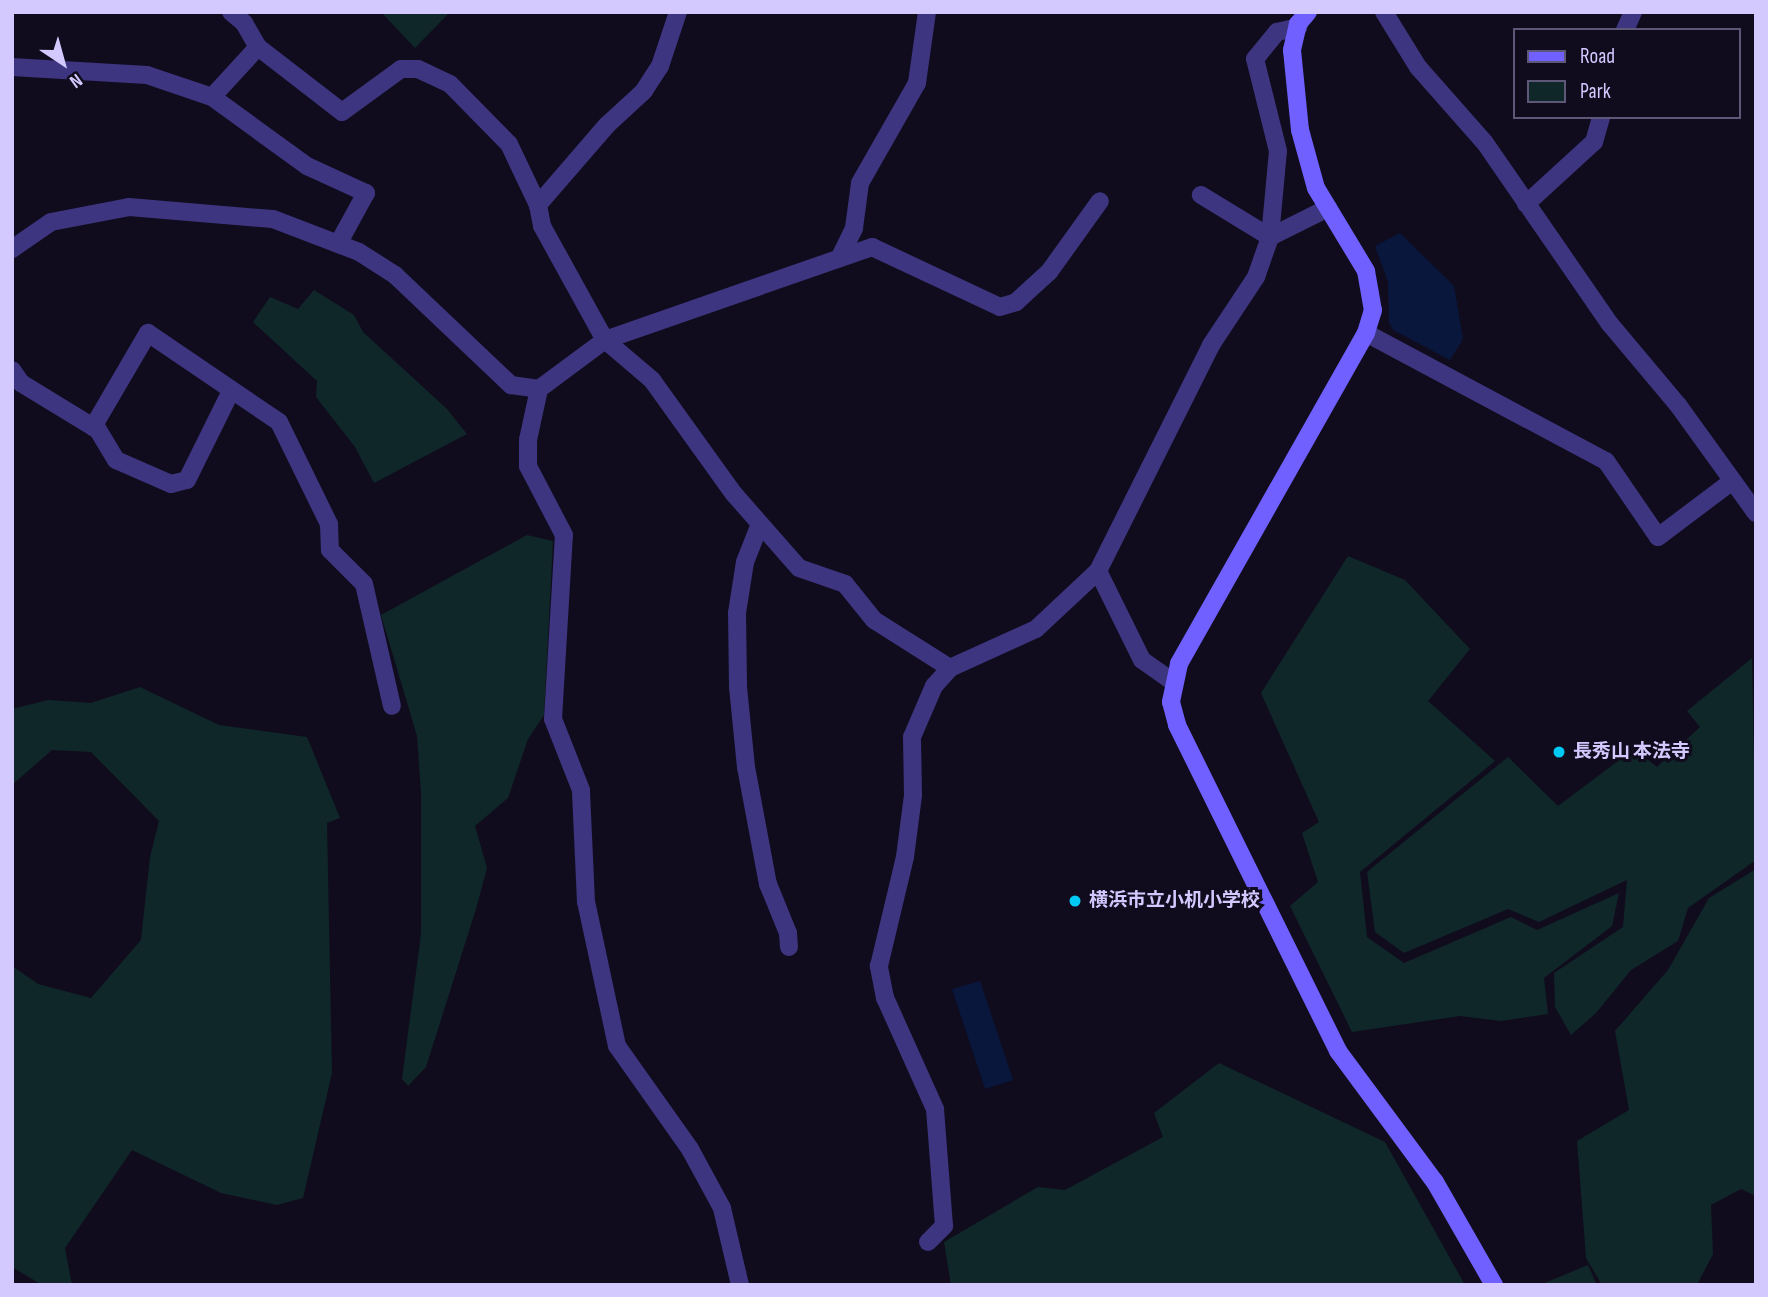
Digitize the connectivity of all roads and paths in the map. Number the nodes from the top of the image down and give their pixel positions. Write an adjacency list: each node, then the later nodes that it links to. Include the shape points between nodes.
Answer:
1 (231, 12): 8 (street, via 244,23)
2 (678, 12): 15 (street, via 660,66 643,91)
3 (927, 12): 20 (street, via 917,83 860,183 854,228)
4 (1384, 12): 14 (street, via 1418,67 1485,143)
5 (1633, 12): 7 (street)
6 (1303, 19): 16 (street, via 1292,50 1300,131 1316,188); 17 (street, via 1277,32 1255,59 1278,151)
7 (1626, 28)
8 (258, 47): 10 (street); 15 (street, via 342,112 401,69 418,69 450,83 509,144)
9 (12, 67): 10 (street, via 147,75)
10 (212, 97): 18 (street, via 307,166 366,193)
11 (1600, 119): 14 (street, via 1594,142)
12 (1201, 195): 17 (street)
13 (1100, 201): 20 (street, via 1049,272 1016,302 1000,307 872,247)
14 (1526, 204): 27 (street, via 1610,324 1678,405)
15 (538, 205): 22 (street, via 542,226)
16 (1328, 208): 17 (street); 21 (street, via 1366,271 1373,310)
17 (1270, 237): 30 (street, via 1256,277 1211,345)
18 (338, 244): 19 (street, via 273,219 129,207 51,222); 24 (street, via 396,275 512,385)
19 (12, 249)
20 (841, 255): 22 (street, via 680,317)
21 (1366, 333): 27 (street, via 1606,461 1658,537); 32 (street)
22 (606, 340): 24 (street); 29 (street, via 652,380)
23 (12, 370): 26 (street, via 20,383)
24 (539, 389): 36 (street, via 528,466 564,535 553,719 581,790 586,902 617,1046 690,1149 722,1208)
25 (231, 391): 26 (street, via 148,333); 26 (street, via 187,480 171,484 116,460); 33 (street, via 279,422 329,524 330,550 364,584)
26 (93, 427)
27 (1731, 482): 28 (street)
28 (1756, 513)
29 (760, 524): 31 (street, via 799,568 845,584 874,620); 34 (street, via 745,562 737,612 738,687 746,767 768,884)
30 (1098, 571): 31 (street, via 1036,629); 32 (street, via 1142,660)
31 (950, 668): 35 (street, via 934,686 912,737 913,795 905,857 879,966 885,998 935,1109 944,1226)
32 (1173, 682): 37 (street, via 1171,702 1177,725 1338,1051 1435,1182)
33 (392, 706)
34 (789, 947)
35 (928, 1242)
36 (740, 1285)
37 (1494, 1285)

